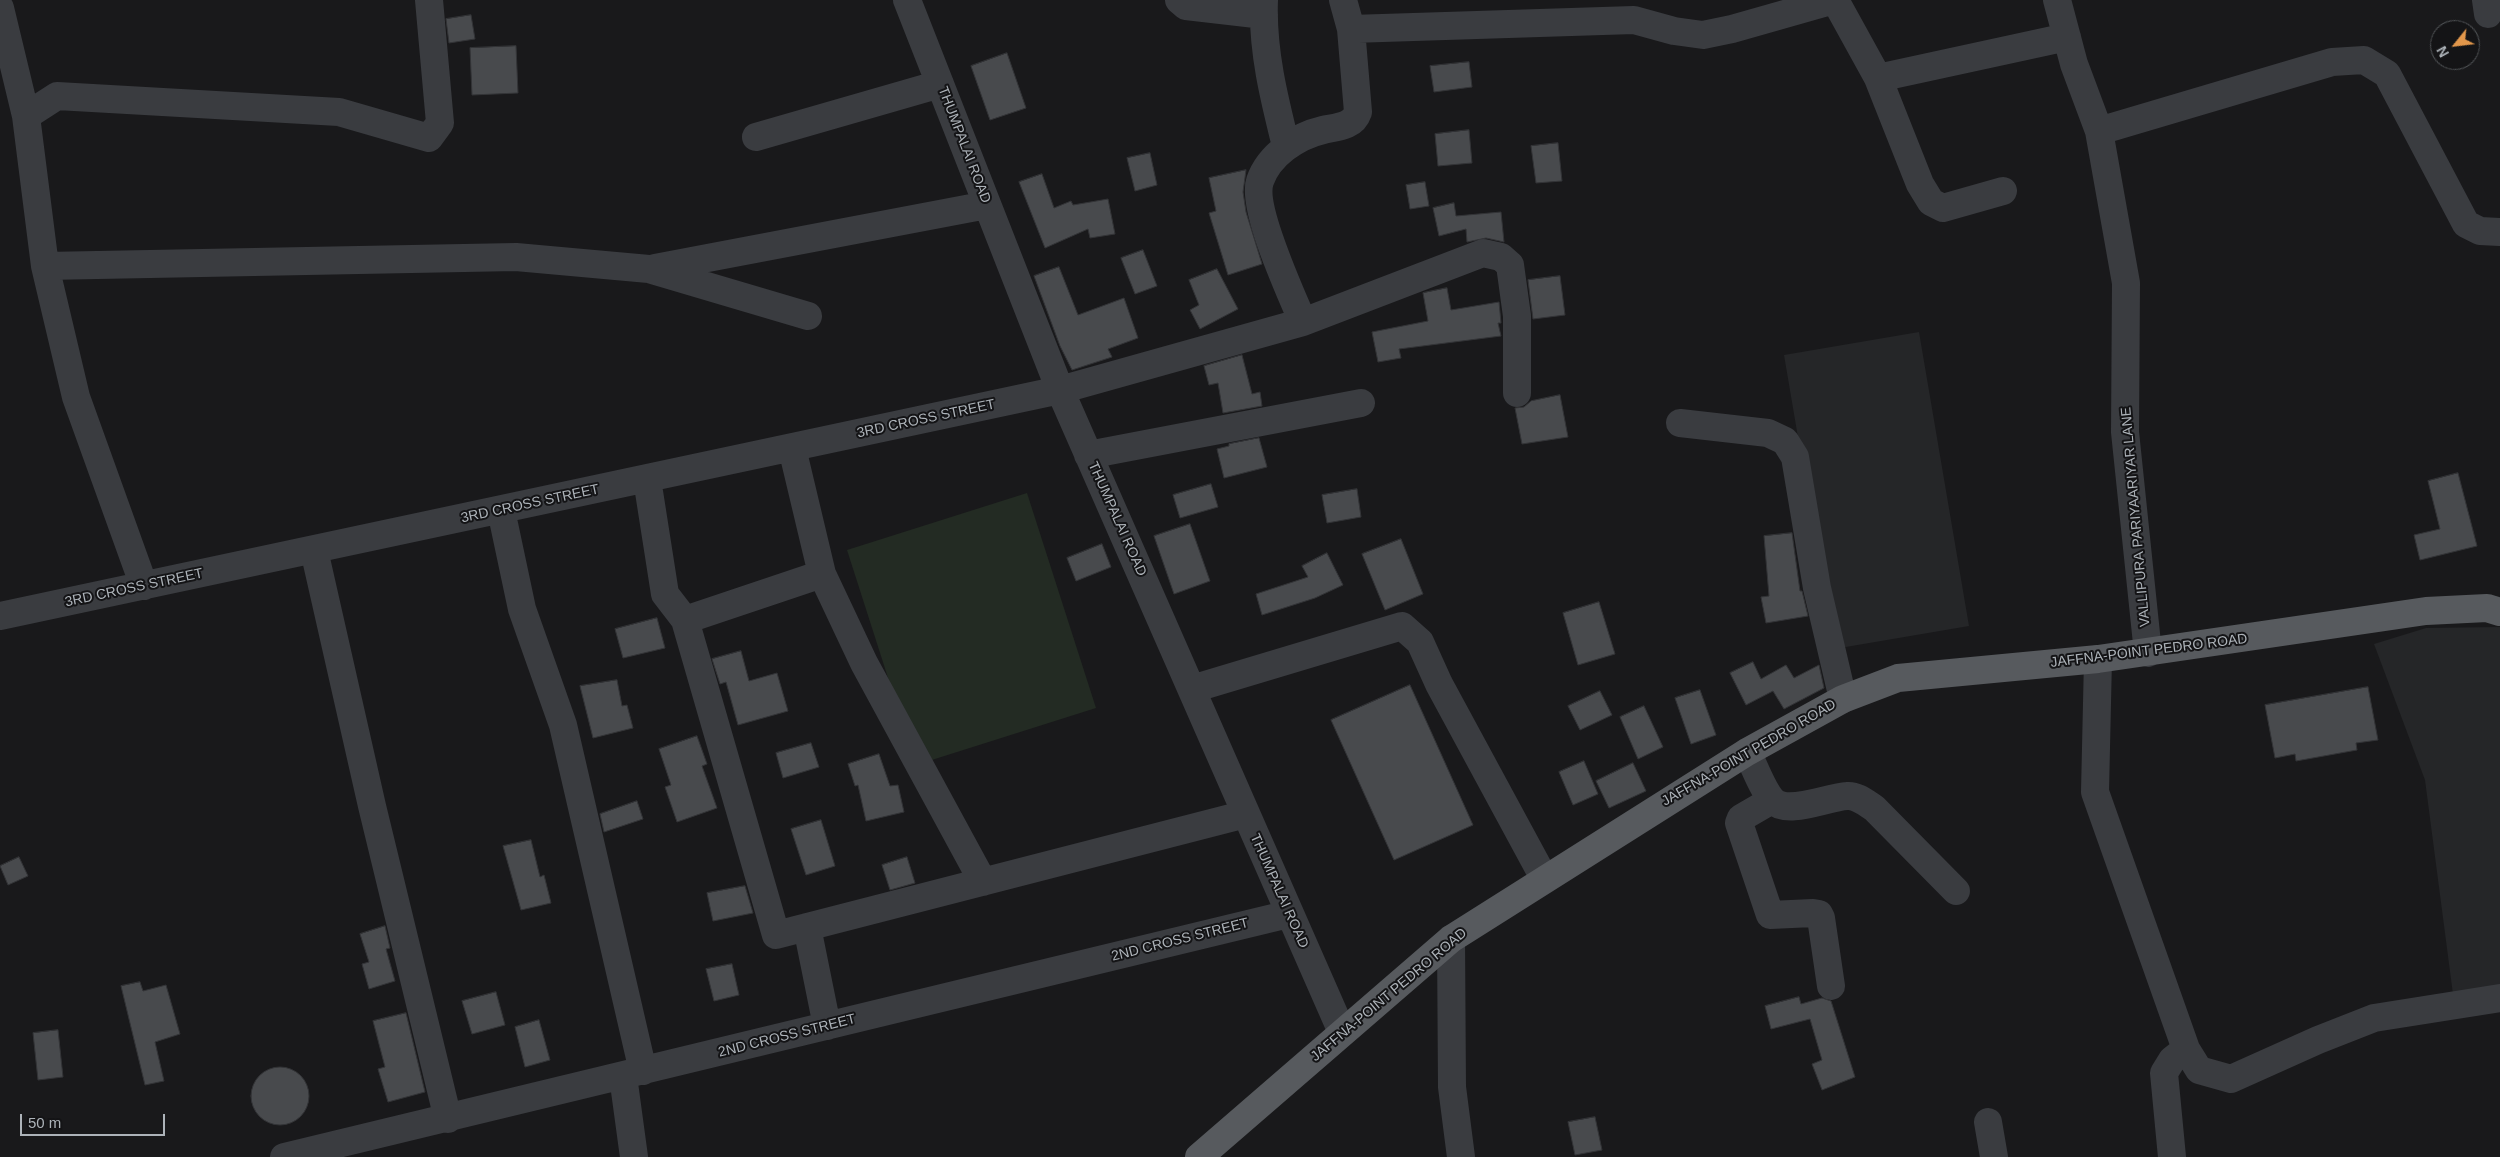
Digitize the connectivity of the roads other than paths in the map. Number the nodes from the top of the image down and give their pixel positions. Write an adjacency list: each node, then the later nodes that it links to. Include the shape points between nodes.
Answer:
1 (430, 0): 13 (street, via 440,123 429,138 338,112 57,96)
2 (908, 0): 12 (street, THUMPALAI ROAD)
3 (1179, 0): 8 (street, via 1186,6)
4 (1343, 0): 9 (street)
5 (1834, 0): 9 (street, via 1703,35 1634,20); 11 (street)
6 (2057, 0): 10 (street, VALLIPURA PARIYAARIYAR LANE)
7 (0, 8): 13 (street)
8 (1264, 8): 16 (street, via 1270,80)
9 (1351, 29): 16 (street, via 1358,112 1355,119)
10 (2067, 37): 11 (street); 14 (street, VALLIPURA PARIYAARIYAR LANE)
11 (1878, 78): 17 (street, via 1920,184 1931,202 1943,208)
12 (940, 84): 15 (street); 18 (street, THUMPALAI ROAD)
13 (26, 116): 20 (street)
14 (2099, 131): 19 (street, via 2332,62 2364,60 2387,74 2466,224 2480,231); 38 (street, VALLIPURA PARIYAARIYAR LANE, via 2126,283 2125,432)
15 (756, 137)
16 (1286, 146): 23 (street, via 1260,182 1263,220)
17 (2003, 191)
18 (987, 205): 21 (street); 24 (street, THUMPALAI ROAD)
19 (2500, 232)
20 (45, 266): 21 (street, via 516,257); 34 (street, via 76,396)
21 (649, 269): 22 (street)
22 (808, 316)
23 (1302, 322): 24 (street, 3RD CROSS STREET); 25 (street, 3RD CROSS STREET, via 1483,253 1501,257 1510,265 1518,316)
24 (1060, 390): 28 (street, 3RD CROSS STREET); 29 (street, THUMPALAI ROAD)
25 (1517, 394)
26 (1361, 403): 29 (street)
27 (1680, 423): 41 (street, via 1768,433 1785,441 1795,457 1817,588)
28 (792, 448): 30 (street, 3RD CROSS STREET); 33 (street)
29 (1088, 455): 40 (street, THUMPALAI ROAD)
30 (647, 479): 31 (street, 3RD CROSS STREET); 37 (street, via 665,594)
31 (501, 510): 32 (street, 3RD CROSS STREET); 56 (street, via 522,609 563,725)
32 (314, 550): 34 (street, 3RD CROSS STREET); 57 (street)
33 (822, 574): 37 (street); 46 (street, via 864,663)
34 (144, 586): 36 (street, 3RD CROSS STREET)
35 (2496, 606): 38 (main road, JAFFNA-POINT PEDRO ROAD, via 2426,611)
36 (0, 616)
37 (685, 620): 49 (street, via 776,935)
38 (2148, 653): 39 (main road, JAFFNA-POINT PEDRO ROAD)
39 (2098, 659): 41 (main road, JAFFNA-POINT PEDRO ROAD, via 1898,678); 55 (street, via 2095,792)
40 (1192, 689): 44 (street, THUMPALAI ROAD); 45 (street, via 1402,626 1420,642 1439,684)
41 (1843, 699): 42 (main road, JAFFNA-POINT PEDRO ROAD)
42 (1747, 752): 43 (street); 45 (main road, JAFFNA-POINT PEDRO ROAD)
43 (1772, 800): 47 (street, via 1793,807 1848,796 1862,800 1874,808); 51 (street, via 1741,818 1739,823 1770,916 1819,914)
44 (1246, 814): 46 (street); 48 (street, THUMPALAI ROAD)
45 (1544, 878): 50 (main road, JAFFNA-POINT PEDRO ROAD)
46 (983, 882): 49 (street)
47 (1956, 890)
48 (1289, 914): 53 (street, 2ND CROSS STREET); 54 (street, THUMPALAI ROAD)
49 (807, 927): 53 (street)
50 (1451, 938): 54 (main road, JAFFNA-POINT PEDRO ROAD); 62 (street, via 1452,1087)
51 (1832, 986)
52 (2500, 998): 55 (street, via 2374,1018 2231,1080 2199,1070)
53 (827, 1026): 56 (street, 2ND CROSS STREET)
54 (1342, 1032): 61 (main road, JAFFNA-POINT PEDRO ROAD)
55 (2186, 1050): 64 (street, via 2172,1060 2164,1073)
56 (633, 1073): 57 (street, 2ND CROSS STREET); 60 (street)
57 (448, 1118): 59 (street, 2ND CROSS STREET)
58 (1988, 1122): 63 (street)
59 (284, 1157)
60 (634, 1157)
61 (1199, 1157)
62 (1461, 1157)
63 (1994, 1157)
64 (2172, 1157)

